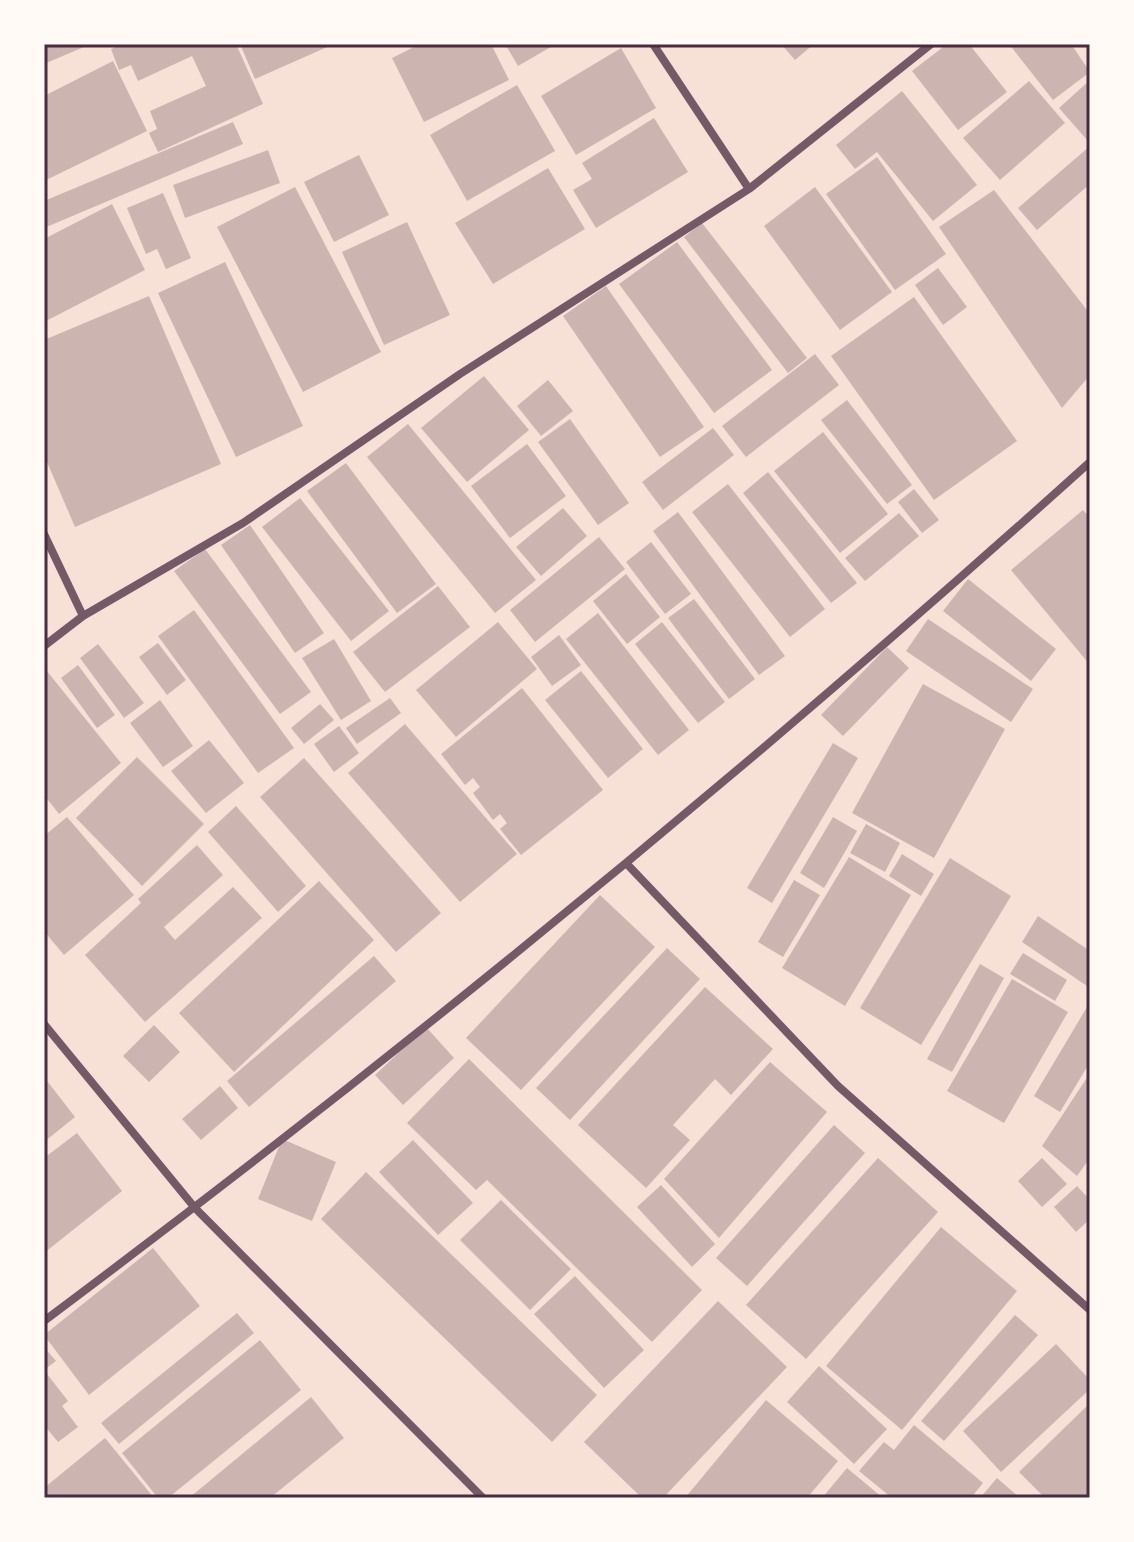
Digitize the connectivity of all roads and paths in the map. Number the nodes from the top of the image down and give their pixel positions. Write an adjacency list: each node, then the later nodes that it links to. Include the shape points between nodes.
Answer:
1 (653, 44): 3 (street)
2 (931, 44): 3 (street)
3 (749, 189): 6 (street, via 460,374 243,523)
4 (1090, 462): 8 (street)
5 (44, 534): 6 (street)
6 (83, 616): 7 (street)
7 (44, 646)
8 (626, 863): 10 (street); 11 (street, via 838,1086)
9 (44, 1024): 10 (street)
10 (195, 1208): 12 (street); 13 (street)
11 (1090, 1310)
12 (44, 1321)
13 (483, 1498)

